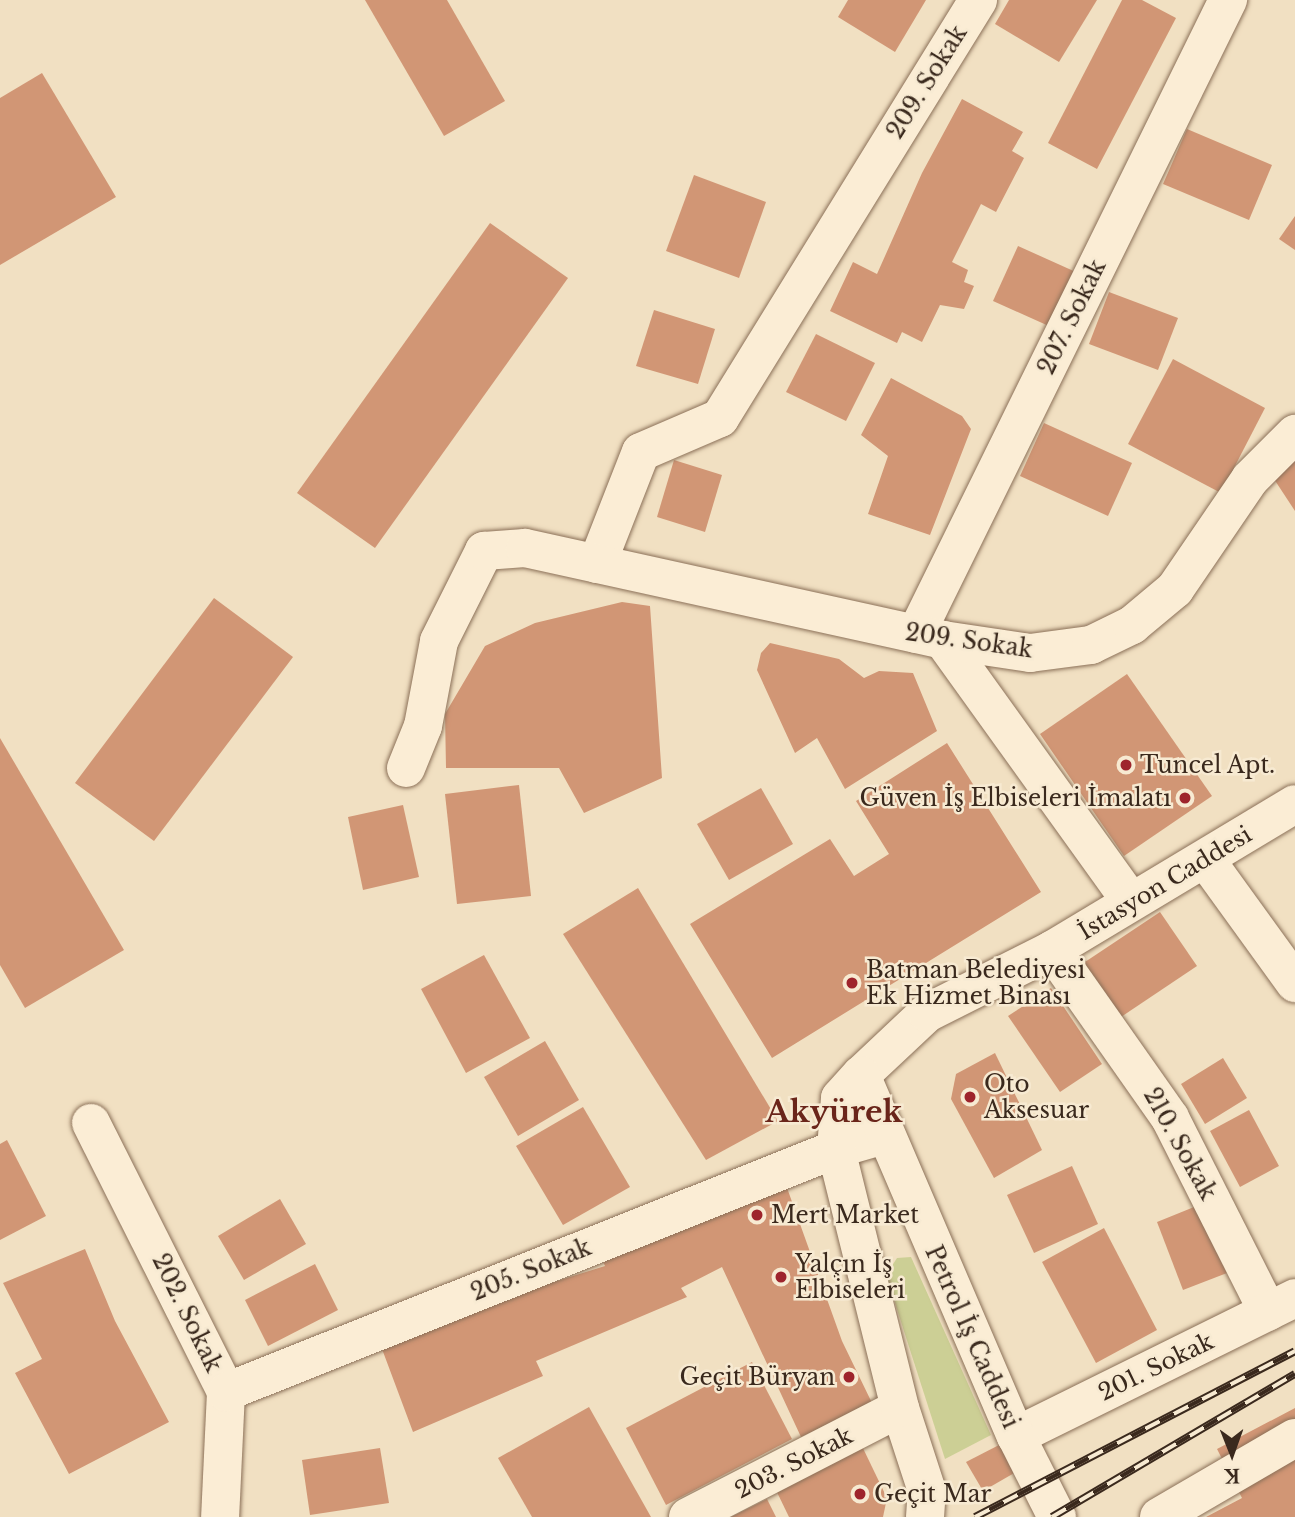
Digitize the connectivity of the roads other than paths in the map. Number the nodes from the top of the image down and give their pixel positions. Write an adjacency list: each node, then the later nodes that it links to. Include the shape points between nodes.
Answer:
1 (978, 0): 4 (street, 209. Sokak, via 720,418 641,452)
2 (1228, 0): 5 (street, 207. Sokak)
3 (1295, 434): 5 (street, 209. Sokak, via 1251,479 1175,589 1132,625 1091,645 1030,653)
4 (597, 564): 5 (street, 209. Sokak); 6 (street, 209. Sokak, via 525,548 484,551 439,641 423,726)
5 (930, 637): 9 (street)
6 (405, 768)
7 (1295, 804): 8 (street, İstasyon Caddesi)
8 (1206, 860): 9 (street, İstasyon Caddesi); 11 (street)
9 (1131, 902): 10 (street, İstasyon Caddesi)
10 (1052, 950): 12 (street, İstasyon Caddesi, via 927,1013); 16 (street, 210. Sokak, via 1170,1118)
11 (1295, 983)
12 (860, 1075): 14 (street, Petrol İş Caddesi); 15 (street, via 840,1098)
13 (91, 1123): 17 (street, 202. Sokak)
14 (884, 1135): 15 (street, 205. Sokak); 19 (street, Petrol İş Caddesi)
15 (836, 1149): 17 (street, 205. Sokak); 18 (street)
16 (1281, 1305): 19 (street, 201. Sokak)
17 (226, 1392): 21 (street, 202. Sokak)
18 (901, 1408): 22 (street, 203. Sokak); 23 (street, via 927,1491)
19 (1016, 1436): 24 (street, Petrol İş Caddesi)
20 (1295, 1438): 25 (street)
21 (219, 1517)
22 (688, 1517)
23 (925, 1517)
24 (1057, 1517)
25 (1159, 1517)

